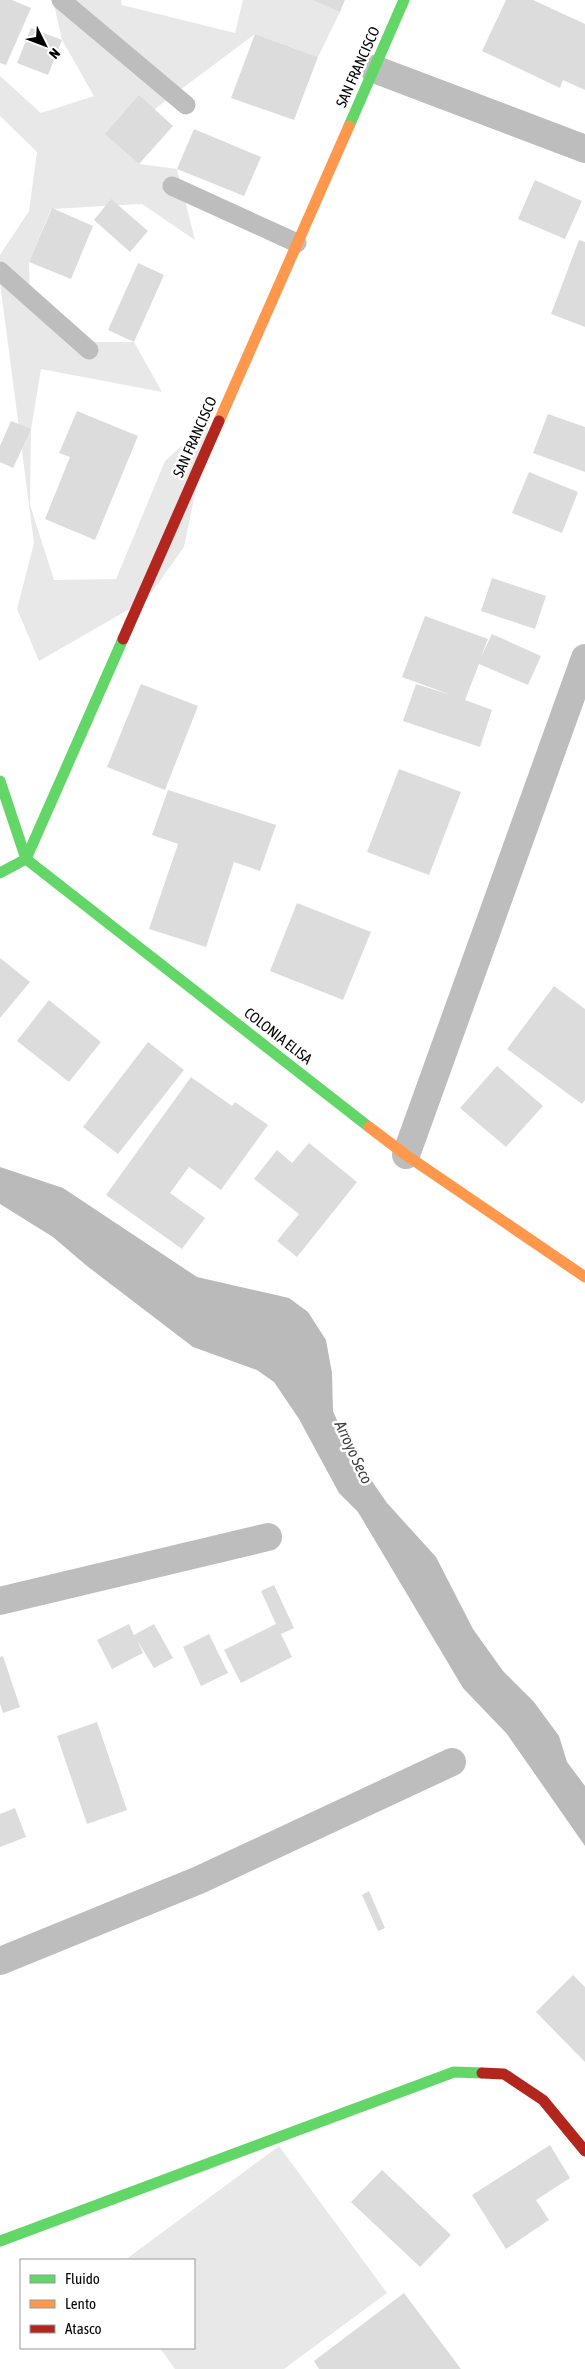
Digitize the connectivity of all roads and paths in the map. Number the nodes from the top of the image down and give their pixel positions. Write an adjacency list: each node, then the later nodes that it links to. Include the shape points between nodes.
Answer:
1 (62, 0): 4 (lane)
2 (404, 0): 3 (street, SAN FRANCISCO)
3 (374, 69): 5 (street); 7 (street, SAN FRANCISCO)
4 (186, 105)
5 (585, 150)
6 (172, 186): 7 (lane)
7 (297, 243): 12 (street, SAN FRANCISCO)
8 (0, 271): 9 (lane)
9 (89, 350)
10 (585, 658): 14 (street)
11 (0, 781): 12 (street)
12 (26, 859): 13 (street); 14 (street, COLONIA ELISA)
13 (0, 873)
14 (406, 1155): 15 (street, COLONIA ELISA)
15 (585, 1278)
16 (268, 1537): 17 (street)
17 (2, 1594)
18 (452, 1762): 19 (street, via 199,1880)
19 (0, 1962)
20 (585, 2151): 21 (street, via 543,2100 504,2074 454,2072)
21 (0, 2241)

